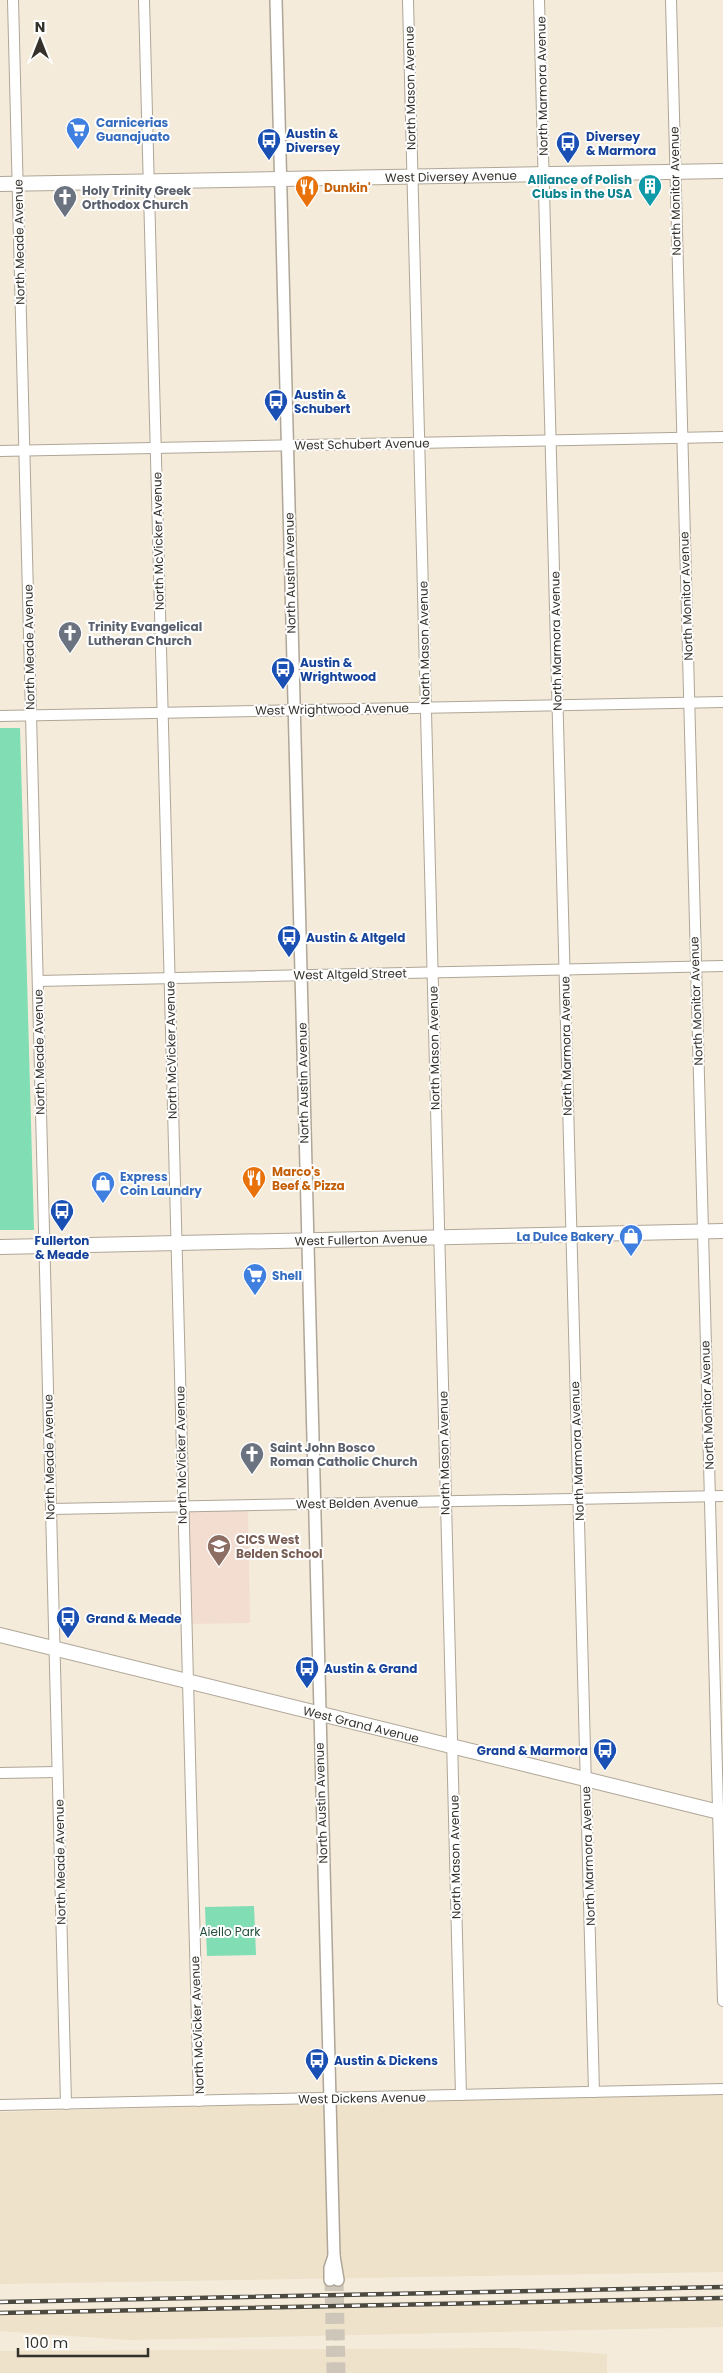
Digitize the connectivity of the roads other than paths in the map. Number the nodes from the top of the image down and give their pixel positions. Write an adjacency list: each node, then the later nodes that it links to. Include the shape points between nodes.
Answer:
1 (13, 0): 14 (street, North Meade Avenue)
2 (144, 0): 12 (street, North McVicker Avenue)
3 (276, 0): 11 (street, North Austin Avenue)
4 (408, 0): 10 (street, North Mason Avenue)
5 (540, 0): 9 (street, North Marmora Avenue)
6 (671, 0): 8 (street, North Monitor Avenue)
7 (723, 171): 8 (main road, West Diversey Avenue)
8 (675, 172): 9 (main road, West Diversey Avenue); 16 (street, North Monitor Avenue)
9 (544, 174): 10 (main road, West Diversey Avenue); 17 (street, North Marmora Avenue)
10 (412, 176): 11 (main road, West Diversey Avenue); 18 (street, North Mason Avenue)
11 (280, 178): 12 (main road, West Diversey Avenue); 19 (street, North Austin Avenue)
12 (149, 181): 14 (main road, West Diversey Avenue); 20 (street, North McVicker Avenue)
13 (0, 184): 14 (main road, West Diversey Avenue)
14 (18, 184): 21 (street, North Meade Avenue)
15 (723, 437): 16 (street, West Schubert Avenue)
16 (682, 438): 17 (street, West Schubert Avenue); 23 (street, North Monitor Avenue)
17 (551, 440): 18 (street, West Schubert Avenue); 25 (street, North Marmora Avenue)
18 (419, 443): 19 (street, West Schubert Avenue); 26 (street, North Mason Avenue)
19 (287, 445): 20 (street, West Schubert Avenue); 27 (street, North Austin Avenue)
20 (156, 448): 21 (street, West Schubert Avenue); 28 (street, North McVicker Avenue)
21 (24, 450): 22 (street, West Schubert Avenue); 29 (street, North Meade Avenue)
22 (0, 451)
23 (689, 702): 24 (street, West Wrightwood Avenue); 25 (street, West Wrightwood Avenue); 32 (street, North Monitor Avenue)
24 (723, 702)
25 (557, 705): 26 (street, West Wrightwood Avenue); 33 (street, North Marmora Avenue)
26 (426, 707): 27 (street, West Wrightwood Avenue); 34 (street, North Mason Avenue)
27 (294, 710): 28 (street, West Wrightwood Avenue); 35 (street, North Austin Avenue)
28 (162, 713): 29 (street, West Wrightwood Avenue); 36 (street, North McVicker Avenue)
29 (31, 715): 30 (street, West Wrightwood Avenue); 37 (street, North Meade Avenue)
30 (0, 716)
31 (723, 966): 32 (street, West Altgeld Street)
32 (696, 967): 33 (street, West Altgeld Street); 38 (street, North Monitor Avenue)
33 (564, 969): 34 (street, West Altgeld Street); 40 (street, North Marmora Avenue)
34 (432, 972): 35 (street, West Altgeld Street); 41 (street, North Mason Avenue)
35 (300, 975): 36 (street, West Altgeld Street); 42 (street, North Austin Avenue)
36 (169, 978): 37 (street, West Altgeld Street); 43 (street, North McVicker Avenue)
37 (38, 981): 44 (street, North Meade Avenue)
38 (703, 1231): 39 (main road, West Fullerton Avenue); 40 (main road, West Fullerton Avenue); 46 (street, North Monitor Avenue)
39 (723, 1231)
40 (571, 1234): 41 (main road, West Fullerton Avenue); 48 (street, North Marmora Avenue)
41 (439, 1237): 42 (main road, West Fullerton Avenue); 49 (street, North Mason Avenue)
42 (307, 1240): 43 (main road, West Fullerton Avenue); 50 (street, North Austin Avenue)
43 (176, 1243): 44 (main road, West Fullerton Avenue); 51 (street, North McVicker Avenue)
44 (44, 1246): 45 (main road, West Fullerton Avenue); 52 (street, North Meade Avenue)
45 (0, 1247)
46 (710, 1496): 47 (street, West Belden Avenue); 48 (street, West Belden Avenue); 61 (street, North Monitor Avenue)
47 (723, 1496)
48 (578, 1499): 49 (street, West Belden Avenue); 60 (street, North Marmora Avenue)
49 (446, 1502): 50 (street, West Belden Avenue); 57 (street, North Mason Avenue)
50 (314, 1504): 51 (street, West Belden Avenue); 56 (street, North Austin Avenue)
51 (182, 1507): 52 (street, West Belden Avenue); 55 (street, North McVicker Avenue)
52 (51, 1509): 54 (street, North Meade Avenue)
53 (0, 1635): 54 (main road, West Grand Avenue)
54 (54, 1647): 55 (main road, West Grand Avenue); 58 (street, North Meade Avenue)
55 (187, 1681): 56 (main road, West Grand Avenue); 67 (street, North McVicker Avenue)
56 (319, 1712): 57 (main road, West Grand Avenue); 66 (street, North Austin Avenue)
57 (452, 1746): 60 (main road, West Grand Avenue); 65 (street, North Mason Avenue)
58 (57, 1772): 59 (street); 68 (street, North Meade Avenue)
59 (0, 1773)
60 (586, 1779): 61 (main road, West Grand Avenue); 64 (street, North Marmora Avenue)
61 (720, 1812): 62 (street, North Monitor Avenue)
62 (723, 2001)
63 (723, 2089): 64 (street, West Dickens Avenue)
64 (594, 2092): 65 (street, West Dickens Avenue)
65 (461, 2095): 66 (street, West Dickens Avenue)
66 (330, 2099): 67 (street, West Dickens Avenue); 70 (street, North Austin Avenue, via 334,2256 330,2268)
67 (200, 2101): 68 (street, West Dickens Avenue)
68 (66, 2104): 69 (street, West Dickens Avenue)
69 (0, 2105)
70 (334, 2280)

